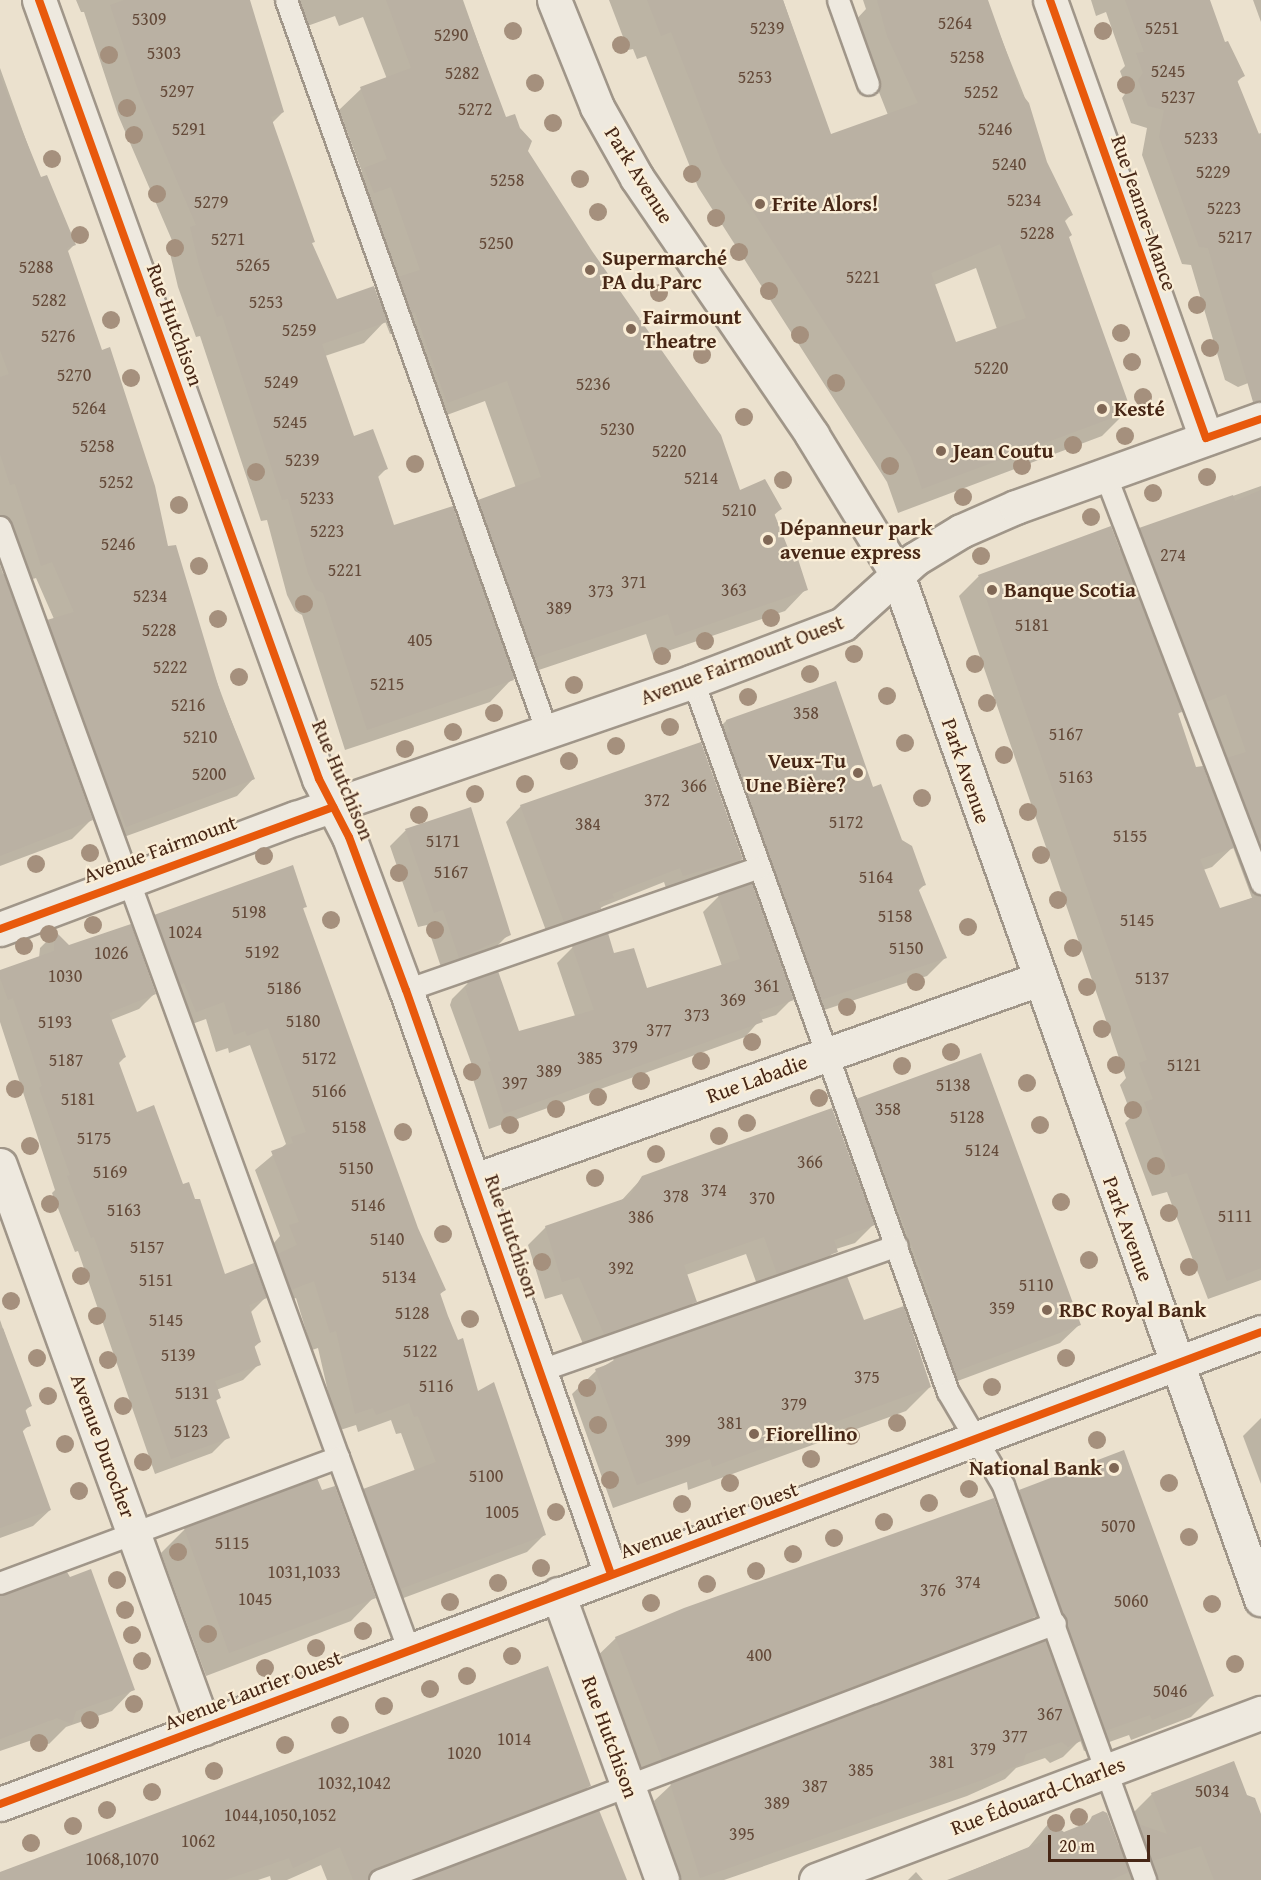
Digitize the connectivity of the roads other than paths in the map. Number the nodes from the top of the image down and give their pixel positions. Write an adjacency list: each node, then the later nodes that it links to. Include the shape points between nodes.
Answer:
1 (39, 0): 14 (street, Rue Hutchison, via 319,779)
2 (286, 0): 13 (lane)
3 (554, 0): 11 (street, Park Avenue, via 597,107 637,178 806,426)
4 (838, 0): 6 (lane)
5 (1050, 0): 8 (street, Rue Jeanne-Mance)
6 (868, 84)
7 (1261, 419): 8 (street, Avenue Fairmount Ouest)
8 (1206, 438): 9 (street, Avenue Fairmount Ouest)
9 (1106, 474): 11 (street, Avenue Fairmount Ouest, via 961,531 933,545); 17 (lane)
10 (0, 527): 16 (lane)
11 (897, 574): 12 (street, Avenue Fairmount Ouest, via 843,624); 19 (street, Park Avenue)
12 (693, 681): 13 (street, Avenue Fairmount Ouest); 15 (lane)
13 (547, 732): 14 (street, Avenue Fairmount Ouest)
14 (333, 807): 16 (street, Avenue Fairmount); 20 (street, Rue Hutchison, via 349,837)
15 (759, 867): 20 (lane); 21 (lane)
16 (128, 880): 18 (street, Avenue Fairmount); 29 (lane)
17 (1261, 883)
18 (0, 929)
19 (1039, 979): 21 (street, Rue Labadie); 26 (street, Park Avenue)
20 (406, 990): 23 (street, Rue Hutchison)
21 (827, 1054): 23 (street, Rue Labadie); 24 (lane)
22 (0, 1165): 30 (street, Avenue Durocher)
23 (475, 1180): 27 (street, Rue Hutchison)
24 (897, 1245): 27 (lane); 28 (lane, via 948,1392)
25 (1261, 1332): 26 (street, Avenue Laurier Ouest)
26 (1176, 1364): 28 (street, Avenue Laurier Ouest); 34 (street, Park Avenue)
27 (538, 1371): 31 (street, Rue Hutchison)
28 (976, 1440): 31 (street, Avenue Laurier Ouest); 35 (lane, via 1003,1485)
29 (338, 1457): 30 (lane); 36 (lane)
30 (135, 1533): 32 (lane); 38 (street, Avenue Durocher)
31 (611, 1574): 33 (street, Avenue Laurier Ouest)
32 (0, 1583)
33 (558, 1594): 36 (street, Avenue Laurier Ouest); 40 (street, Rue Hutchison)
34 (1261, 1599)
35 (1055, 1623): 39 (lane); 40 (lane)
36 (409, 1651): 38 (street, Avenue Laurier Ouest)
37 (1261, 1713): 39 (street, Rue Édouard-Charles)
38 (204, 1728): 41 (street, Avenue Laurier Ouest)
39 (1106, 1769): 44 (street, Rue Édouard-Charles); 45 (lane)
40 (628, 1785): 42 (lane); 43 (street, Rue Hutchison)
41 (0, 1804)
42 (380, 1880)
43 (662, 1880)
44 (816, 1880)
45 (1146, 1880)

